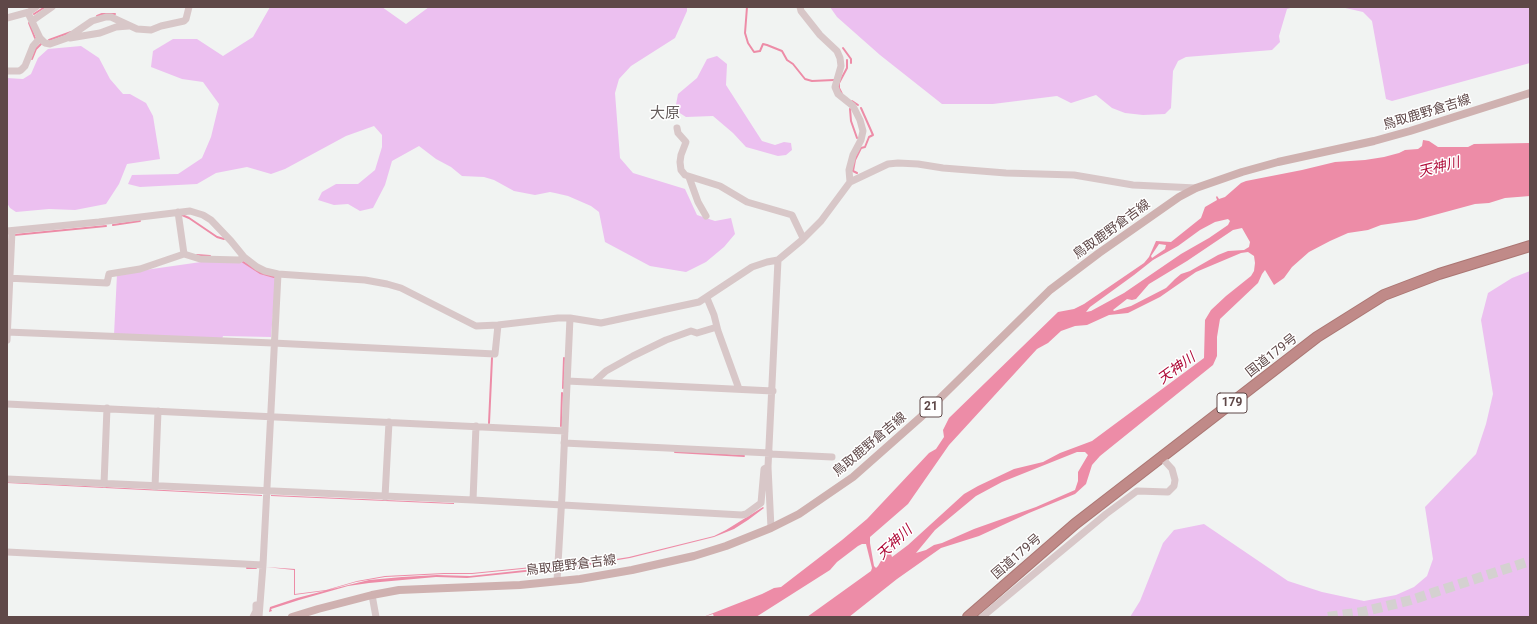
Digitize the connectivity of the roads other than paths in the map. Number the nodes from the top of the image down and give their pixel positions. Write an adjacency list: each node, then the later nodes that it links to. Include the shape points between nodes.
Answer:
1 (36, 7): 5 (street)
2 (52, 7): 7 (street)
3 (189, 7): 8 (street, via 184,21 151,30)
4 (800, 7): 14 (street, via 840,58 835,87 838,94)
5 (28, 13): 6 (street); 7 (street)
6 (7, 18)
7 (32, 21): 9 (street)
8 (129, 26): 10 (street); 10 (street, via 111,17 99,18)
9 (40, 38): 10 (street, via 50,44); 11 (street, via 33,46 25,66 19,71)
10 (67, 38)
11 (7, 71)
12 (1530, 92): 18 (main road, 鳥取鹿野倉吉線 / 21, via 1410,131 1278,162)
13 (862, 105): 14 (street)
14 (855, 110): 17 (street, via 863,131 849,170)
15 (677, 128): 16 (street, via 686,142 681,155 681,170)
16 (689, 177): 20 (street); 22 (street, via 720,186 747,202 792,216)
17 (850, 182): 18 (street, via 884,166 898,163 1006,173 1074,176 1132,185); 22 (street)
18 (1196, 188): 59 (main road, 鳥取鹿野倉吉線 / 21, via 1179,197 1050,290 922,416 853,477 799,514)
19 (178, 212): 21 (street); 24 (street); 25 (street, via 203,215 211,220)
20 (706, 216)
21 (9, 231): 28 (street)
22 (804, 238): 26 (street)
23 (1530, 246): 50 (highway, 国道179号 / 179, via 1439,274 1384,296 1317,337)
24 (184, 254): 25 (street, via 208,259 239,260); 28 (street, via 140,269 109,274 108,283)
25 (244, 257): 27 (street, via 257,267)
26 (778, 260): 29 (street, via 752,267); 39 (street)
27 (278, 274): 31 (street, via 387,284 401,288 476,326); 35 (street)
28 (8, 279): 33 (street)
29 (707, 298): 30 (street, via 690,305 601,323); 32 (street)
30 (570, 318): 31 (street); 36 (street)
31 (498, 325): 35 (street, via 495,354)
32 (717, 327): 37 (street, via 697,333 691,331 666,340 606,371); 38 (street)
33 (7, 332): 34 (street); 35 (street)
34 (7, 340)
35 (274, 343): 43 (street)
36 (567, 381): 37 (street); 46 (street)
37 (594, 382): 38 (street)
38 (739, 390): 39 (street)
39 (773, 391): 48 (street)
40 (7, 404): 41 (street)
41 (107, 408): 42 (street); 53 (street)
42 (158, 411): 43 (street); 54 (street)
43 (270, 416): 44 (street); 55 (street)
44 (389, 422): 45 (street); 56 (street)
45 (476, 426): 46 (street); 57 (street)
46 (565, 431): 47 (street)
47 (564, 443): 48 (street); 58 (street)
48 (770, 454): 49 (street); 51 (street)
49 (832, 457)
50 (1162, 458): 68 (highway, 国道179号 / 179, via 1075,524); 69 (street, via 1172,469 1175,480 1174,486 1168,492 1138,491 1106,514)
51 (768, 467): 58 (street, via 764,469 761,503 746,514); 59 (street)
52 (7, 479): 53 (street)
53 (104, 484): 54 (street)
54 (155, 487): 55 (street)
55 (267, 492): 56 (street); 61 (street)
56 (385, 497): 57 (street)
57 (472, 500): 58 (street)
58 (562, 505): 62 (street)
59 (771, 528): 62 (main road, 鳥取鹿野倉吉線 / 21, via 694,556 632,570)
60 (7, 552): 61 (street)
61 (261, 565): 64 (street, via 256,611); 65 (street)
62 (556, 581): 63 (main road, 鳥取鹿野倉吉線 / 21, via 399,590)
63 (372, 594): 66 (main road, 鳥取鹿野倉吉線 / 21); 67 (street)
64 (253, 617)
65 (259, 617)
66 (292, 617)
67 (376, 617)
68 (968, 617)
69 (982, 617)

